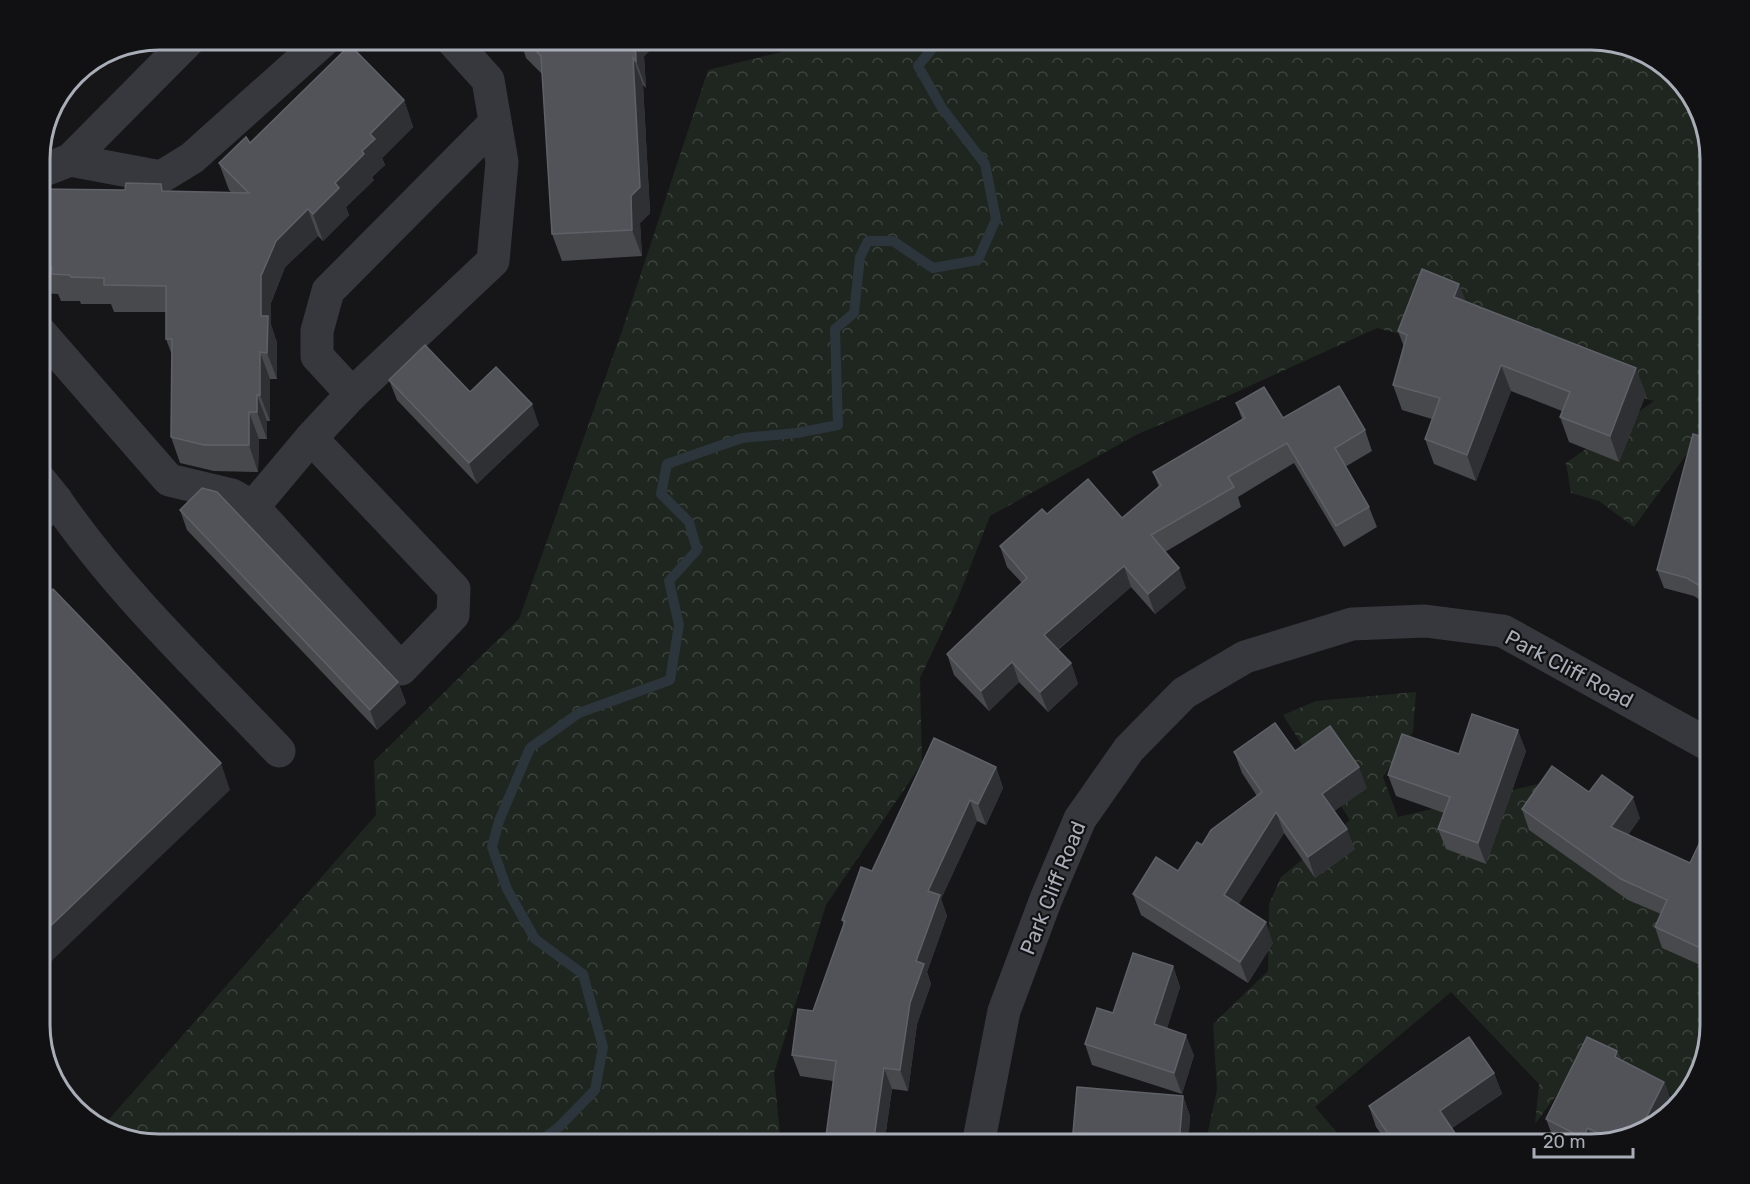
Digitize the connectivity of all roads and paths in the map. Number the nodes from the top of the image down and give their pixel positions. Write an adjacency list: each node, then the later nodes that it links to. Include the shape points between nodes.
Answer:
1 (179, 50): 5 (street)
2 (313, 50): 5 (street, via 192,158 161,177)
3 (461, 50): 4 (street, via 488,80)
4 (495, 123): 8 (street, via 502,162 493,261); 8 (street, via 328,291 317,331 318,356)
5 (70, 160): 6 (street)
6 (50, 168)
7 (50, 344): 11 (street, via 170,480 232,495)
8 (352, 394): 9 (street)
9 (311, 438): 11 (street); 11 (street, via 454,589 453,615 401,669)
10 (50, 503): 13 (street)
11 (253, 507)
12 (1700, 740): 14 (street, Park Cliff Road, via 1503,631 1425,621 1352,624 1245,657 1184,693 1129,749 1080,819 1004,1011)
13 (279, 751)
14 (980, 1134)

